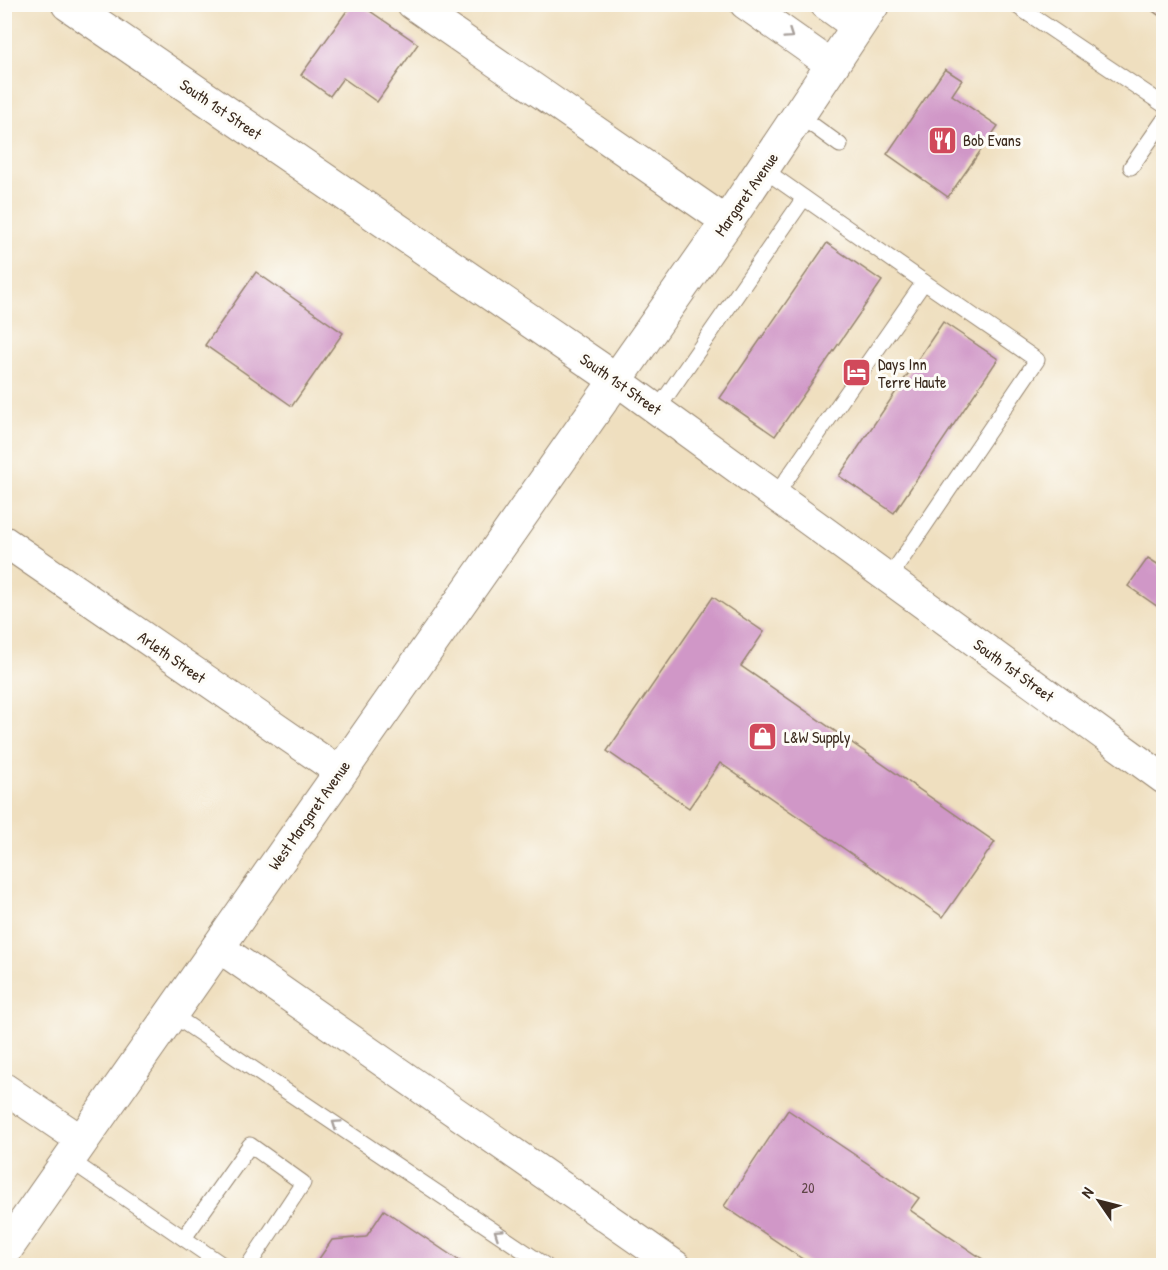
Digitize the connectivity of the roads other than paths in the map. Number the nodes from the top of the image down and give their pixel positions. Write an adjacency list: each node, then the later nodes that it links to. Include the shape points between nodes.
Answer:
1 (68, 4): 17 (street, South 1st Street)
2 (412, 4): 15 (street)
3 (744, 4): 7 (street, one-way to 7)
4 (825, 4): 6 (street)
5 (1014, 4): 8 (lane)
6 (865, 16): 7 (street, Margaret Avenue)
7 (833, 66): 9 (street, Margaret Avenue)
8 (1164, 105)
9 (800, 116): 11 (lane); 13 (street, Margaret Avenue)
10 (1164, 120): 12 (lane)
11 (840, 145)
12 (1131, 167)
13 (763, 170): 14 (lane); 15 (street, Margaret Avenue)
14 (804, 198): 16 (lane); 18 (lane)
15 (727, 222): 17 (street, Margaret Avenue)
16 (924, 282): 19 (lane); 21 (lane, via 1037,360)
17 (615, 379): 18 (street, South 1st Street); 22 (street, West Margaret Avenue)
18 (657, 410): 19 (street, South 1st Street)
19 (775, 496): 21 (street, South 1st Street)
20 (4, 541): 22 (street, Arleth Street)
21 (889, 579): 23 (street, South 1st Street)
22 (340, 772): 24 (street, West Margaret Avenue)
23 (1164, 778)
24 (217, 946): 25 (street, West Margaret Avenue); 33 (street)
25 (170, 1013): 27 (street, West Margaret Avenue); 32 (lane, one-way to 25)
26 (4, 1088): 27 (street)
27 (75, 1150): 28 (lane); 29 (street, West Margaret Avenue)
28 (184, 1238): 30 (lane); 31 (lane, via 250,1145 303,1184)
29 (4, 1252)
30 (224, 1266)
31 (248, 1266)
32 (546, 1266)
33 (676, 1266)

